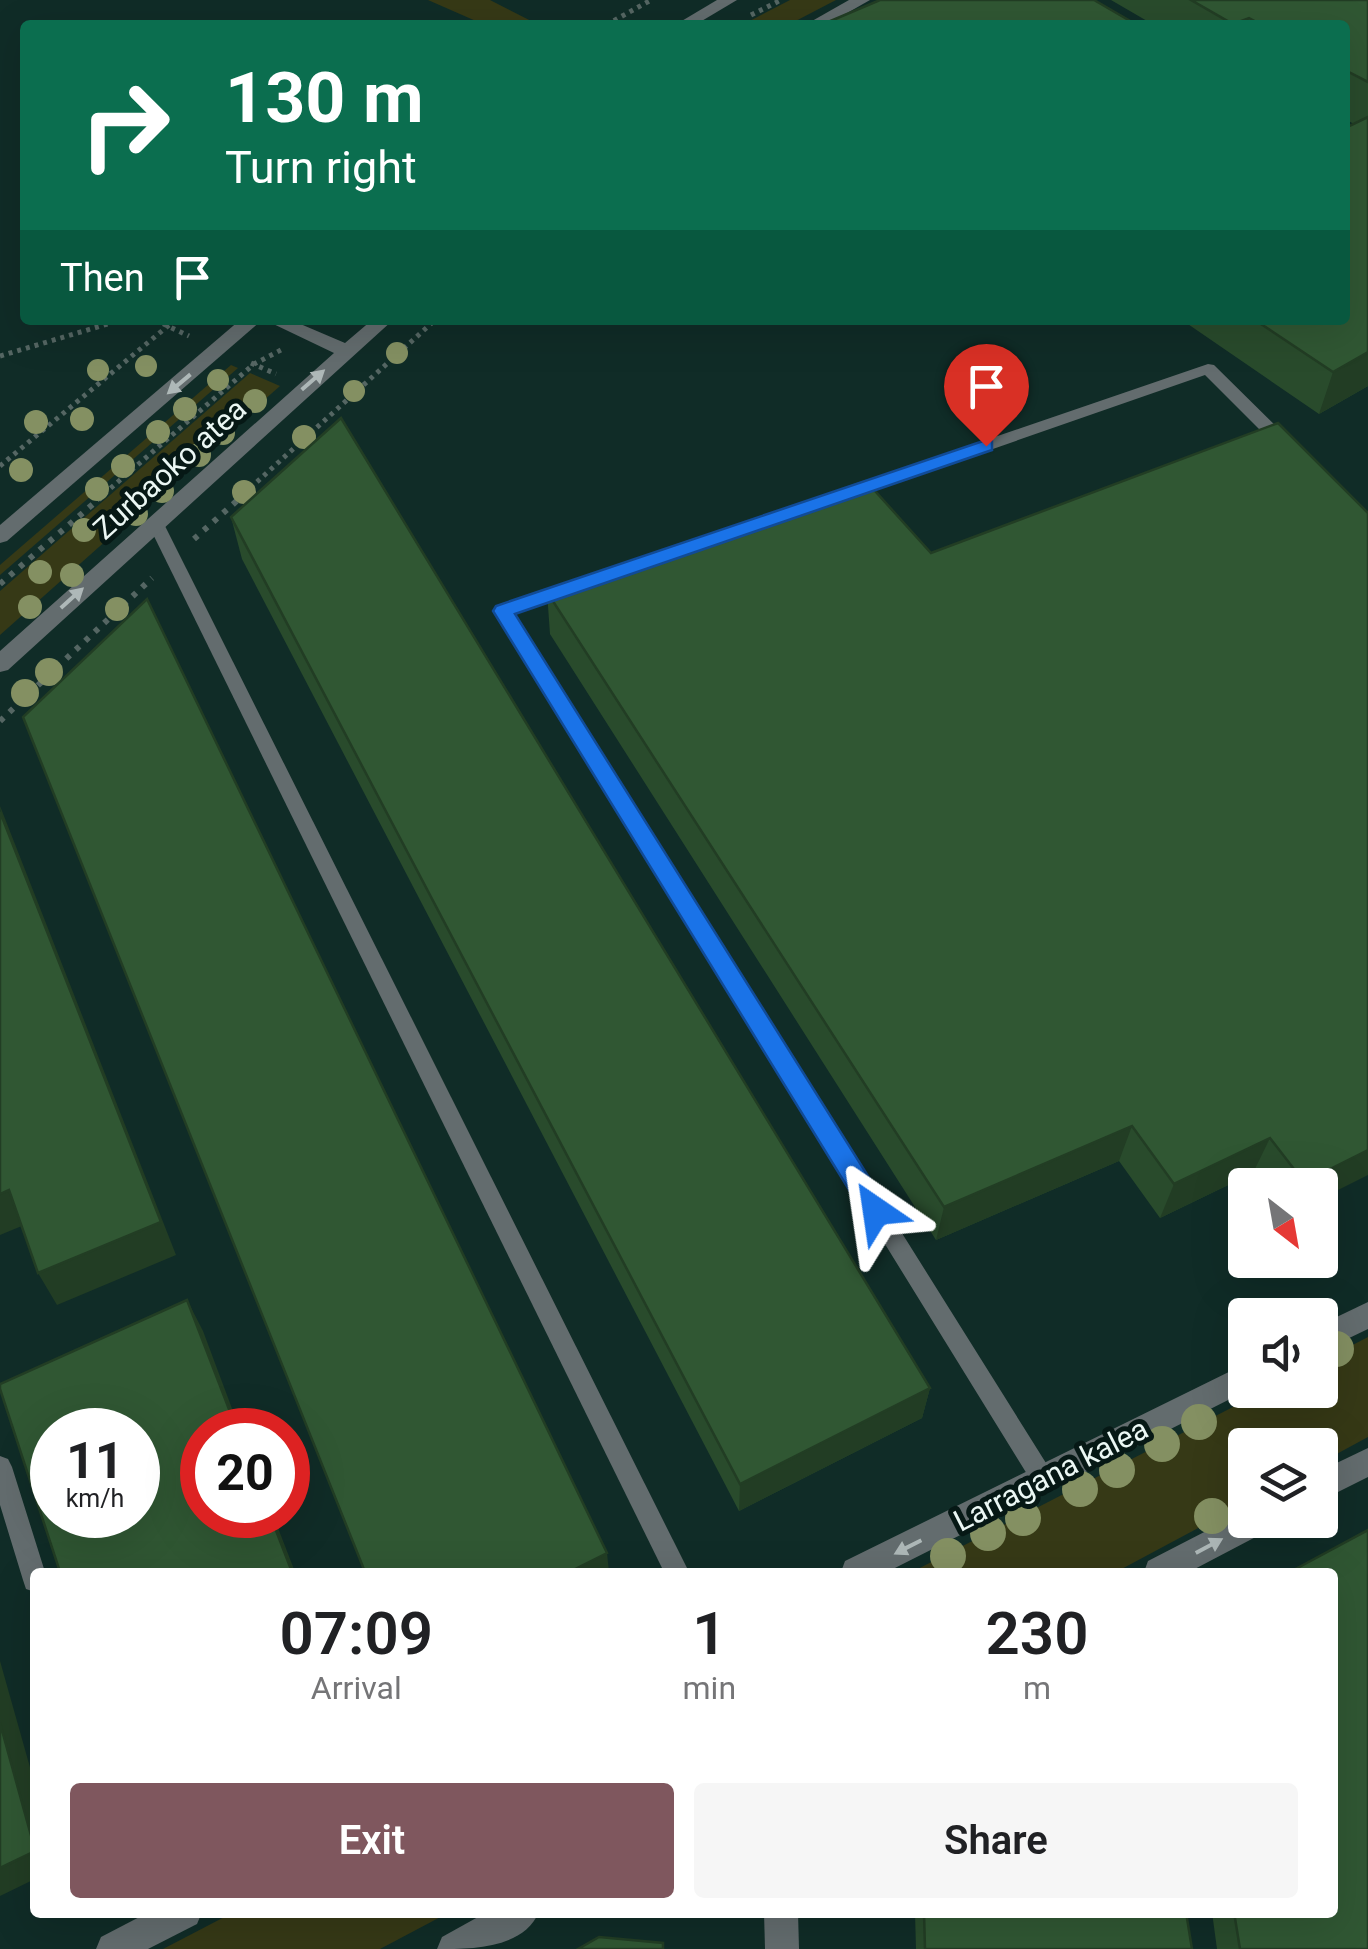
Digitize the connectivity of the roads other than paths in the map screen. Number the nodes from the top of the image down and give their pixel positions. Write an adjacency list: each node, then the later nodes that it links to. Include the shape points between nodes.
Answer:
1 (729, 0): 3 (street)
2 (862, 0): 4 (street)
3 (692, 20)
4 (822, 20)
5 (246, 325): 12 (street, Zurbaoko atea, one-way to 12)
6 (287, 325): 8 (street)
7 (376, 325): 8 (street, Zurbaoko atea)
8 (346, 351): 11 (street, Zurbaoko atea, one-way to 8)
9 (1301, 462): 10 (lane, via 1208,370)
10 (818, 503)
11 (155, 522): 14 (street, Zurbaoko atea, one-way to 11); 24 (lane)
12 (0, 536)
13 (596, 579): 21 (lane, via 503,611)
14 (0, 664)
15 (1368, 1314): 16 (street)
16 (1338, 1330)
17 (1228, 1386): 21 (street, Larragana kalea)
18 (1368, 1462): 20 (street)
19 (0, 1467): 23 (lane)
20 (1338, 1478)
21 (1042, 1480): 25 (street, Larragana kalea, one-way to 25)
22 (1228, 1536): 26 (street, one-way to 22)
23 (31, 1568)
24 (675, 1568)
25 (864, 1568)
26 (1168, 1568)
27 (173, 1918): 30 (street)
28 (511, 1918): 31 (street)
29 (781, 1918): 32 (street)
30 (113, 1949)
31 (454, 1949)
32 (782, 1949)

